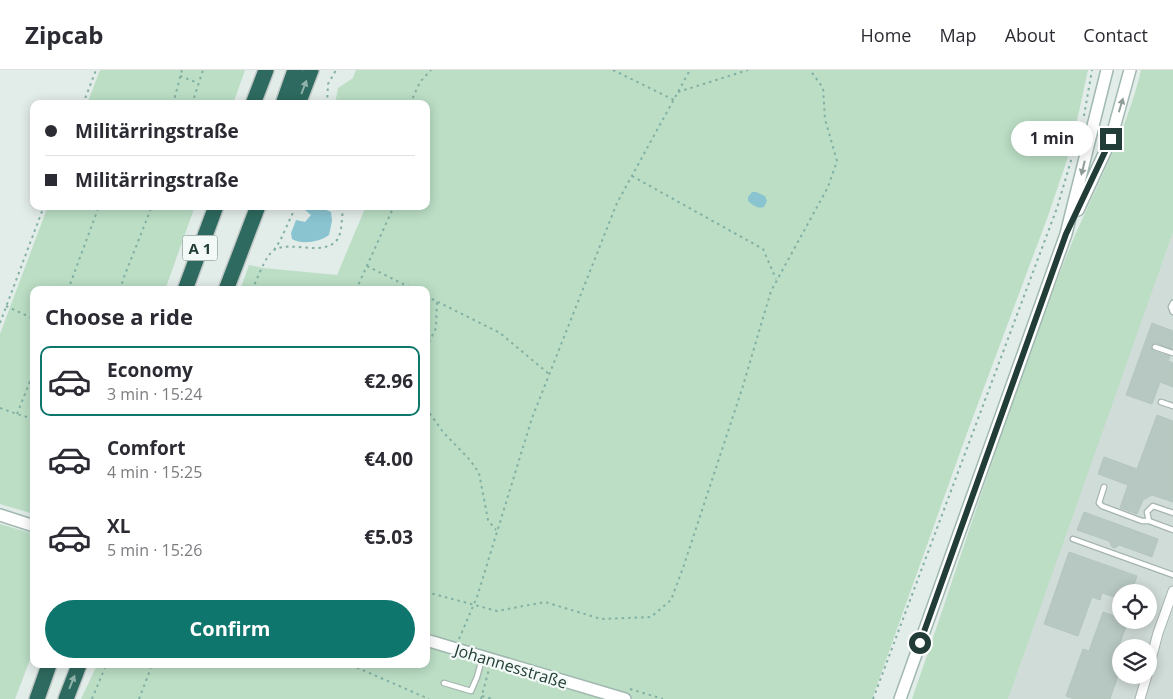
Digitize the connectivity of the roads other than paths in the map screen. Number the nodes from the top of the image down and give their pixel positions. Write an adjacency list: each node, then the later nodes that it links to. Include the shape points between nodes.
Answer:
1 (266, 70): 6 (highway)
2 (295, 70): 7 (highway)
3 (311, 70): 8 (highway, one-way to 3)
4 (1107, 70): 12 (main road, one-way to 12)
5 (1130, 70): 12 (main road, one-way to 5, via 1111,139)
6 (255, 100)
7 (284, 100)
8 (300, 100)
9 (215, 210): 13 (highway, A 1)
10 (246, 210): 14 (highway, A 1)
11 (256, 210): 15 (highway)
12 (1066, 234): 41 (main road)
13 (186, 286)
14 (219, 286)
15 (228, 286)
16 (1173, 303): 17 (lane)
17 (1173, 312)
18 (1155, 347): 19 (lane)
19 (1173, 354)
20 (1160, 402): 21 (lane)
21 (1173, 406)
22 (1104, 486): 25 (lane, via 1099,503 1102,506 1142,522)
23 (1173, 513): 25 (lane, via 1154,506 1147,512)
24 (0, 515): 26 (main road)
25 (1150, 521): 27 (lane)
26 (30, 525)
27 (1173, 530)
28 (1073, 539): 29 (lane)
29 (1173, 575)
30 (1173, 591): 31 (street)
31 (1156, 639)
32 (430, 641): 33 (main road, Johannesstraße)
33 (486, 658): 36 (lane, via 471,691); 40 (main road, Johannesstraße)
34 (48, 668): 38 (highway)
35 (78, 668): 39 (highway, one-way to 35)
36 (444, 683)
37 (1144, 684): 42 (street)
38 (37, 699)
39 (66, 699)
40 (625, 699)
41 (900, 699)
42 (1140, 699)

